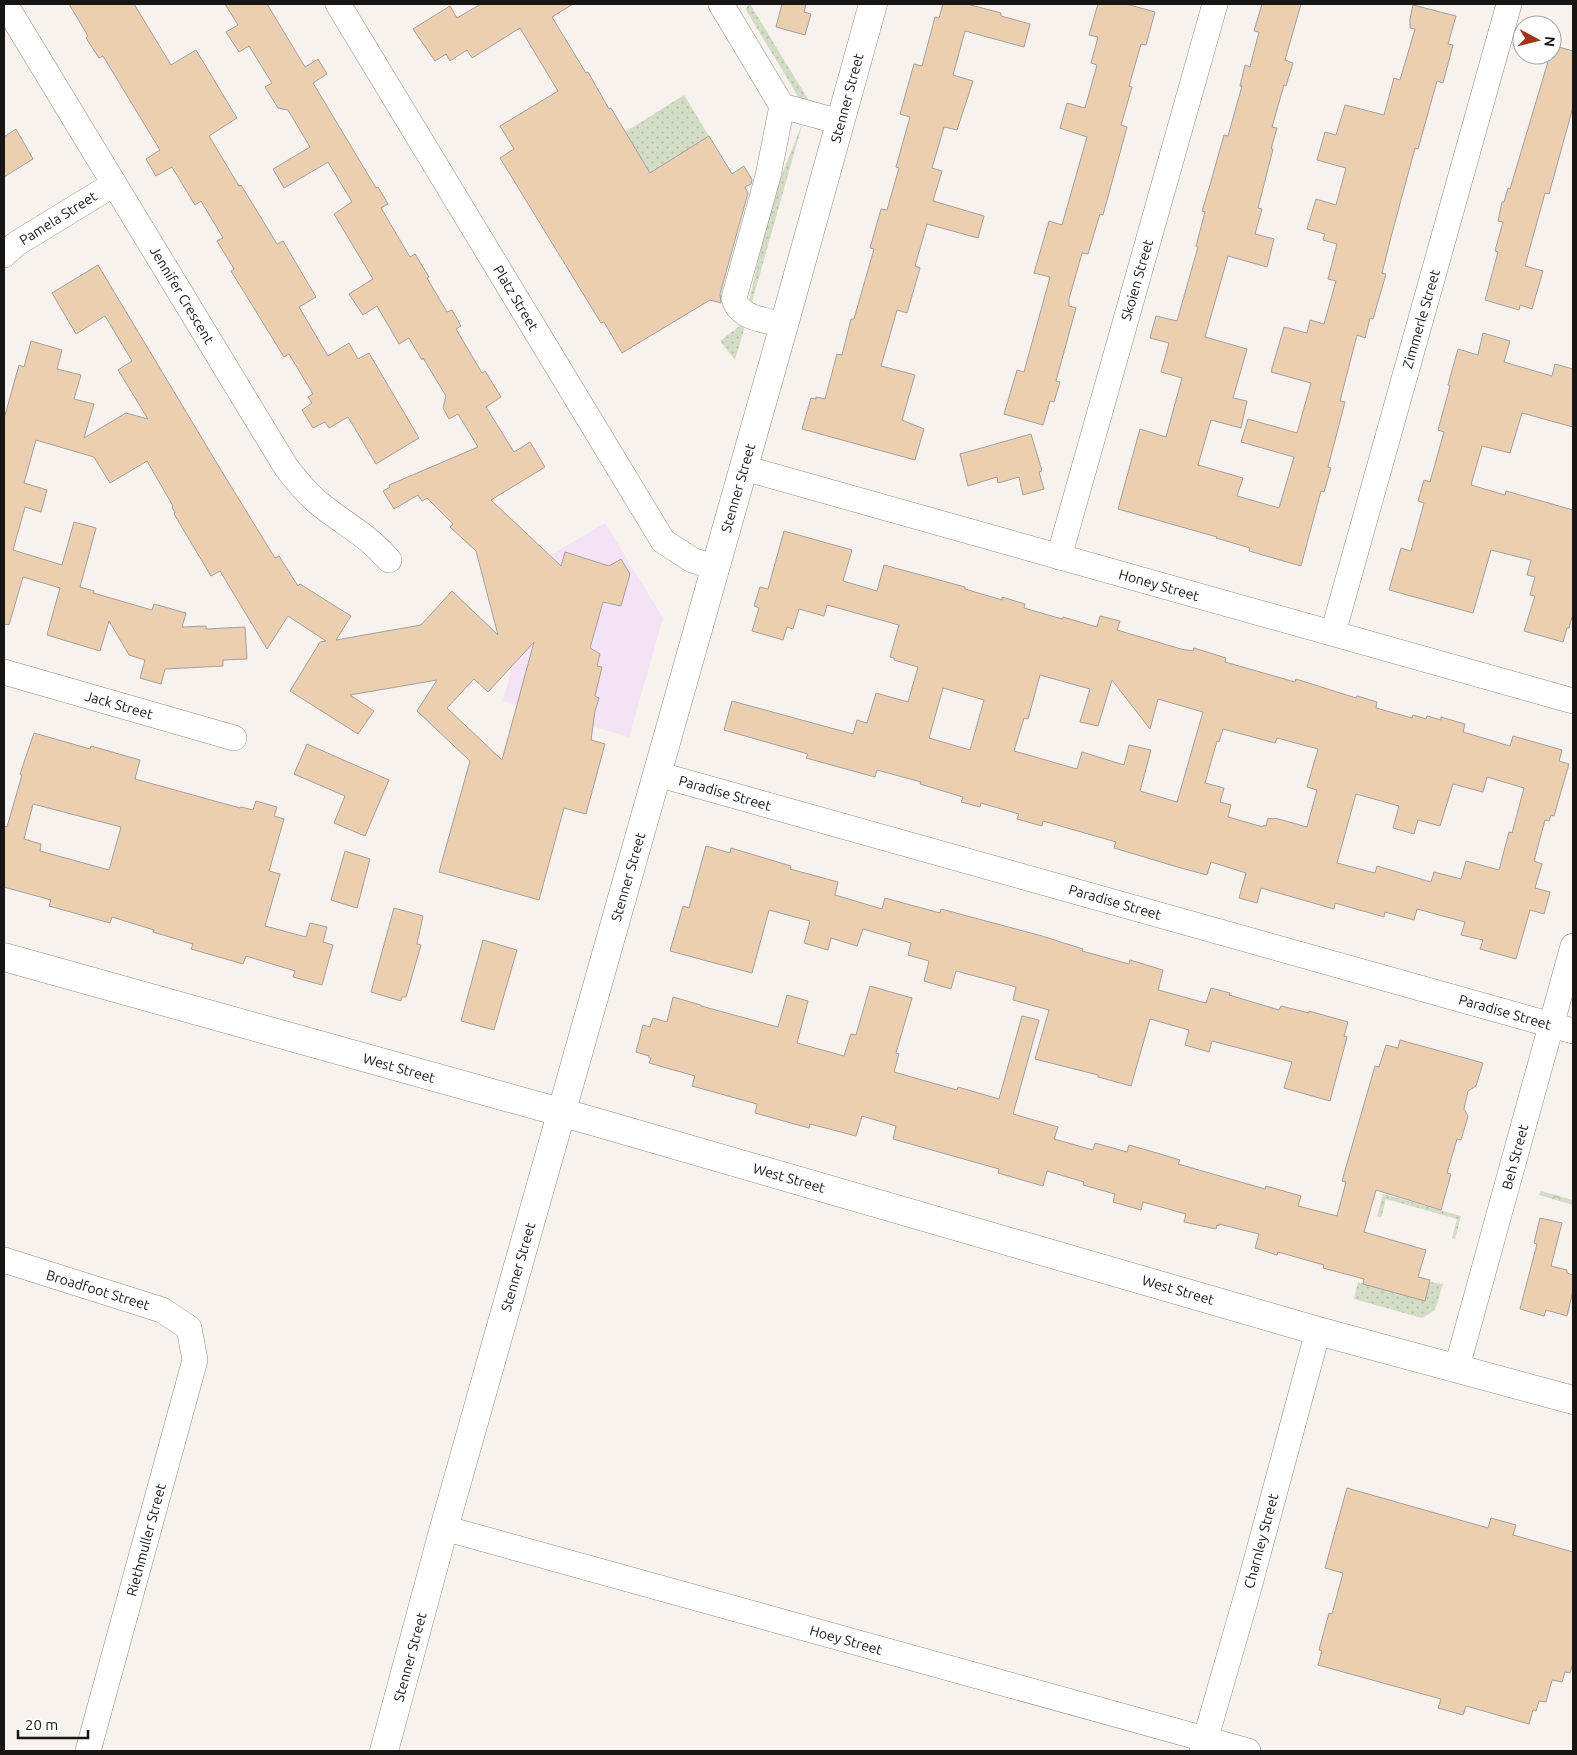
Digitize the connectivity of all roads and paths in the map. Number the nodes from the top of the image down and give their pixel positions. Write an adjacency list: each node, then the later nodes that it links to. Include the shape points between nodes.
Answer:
1 (5, 4): 9 (street, Jennifer Crescent)
2 (338, 4): 15 (street, Platz Street, via 663,541 692,560)
3 (721, 4): 7 (street)
4 (873, 4): 8 (main road, Stenner Street)
5 (1215, 4): 13 (street, Skoien Street)
6 (1509, 4): 16 (street, Zimmerle Street)
7 (782, 106): 8 (street); 11 (street, via 768,176 734,298 743,313)
8 (840, 122): 11 (main road, Stenner Street)
9 (114, 184): 10 (street, Pamela Street, via 16,244); 14 (street, Jennifer Crescent, via 286,468 309,494 366,536)
10 (4, 255)
11 (784, 325): 12 (main road, Stenner Street)
12 (744, 468): 13 (street, Honey Street); 15 (main road, Stenner Street)
13 (1059, 557): 16 (street, Honey Street)
14 (389, 560)
15 (716, 568): 20 (main road, Stenner Street)
16 (1332, 634): 18 (street, Honey Street)
17 (4, 672): 19 (street, Jack Street)
18 (1573, 701)
19 (234, 738)
20 (657, 774): 23 (street, Paradise Street); 24 (main road, Stenner Street)
21 (1573, 946): 23 (street, Beh Street)
22 (4, 957): 24 (main road, West Street)
23 (1562, 1028): 28 (street, Beh Street)
24 (561, 1114): 27 (main road, West Street); 30 (main road, Stenner Street)
25 (4, 1260): 26 (street, Broadfoot Street, via 162,1310)
26 (189, 1328): 32 (street, Riethmuller Street, via 195,1360)
27 (1318, 1331): 28 (main road, West Street); 31 (street, Charnley Street)
28 (1457, 1368): 29 (main road, West Street)
29 (1573, 1400)
30 (444, 1528): 31 (street, Hoey Street); 33 (main road, Stenner Street)
31 (1203, 1745): 34 (street, Hoey Street)
32 (88, 1751)
33 (384, 1751)
34 (1248, 1751)

